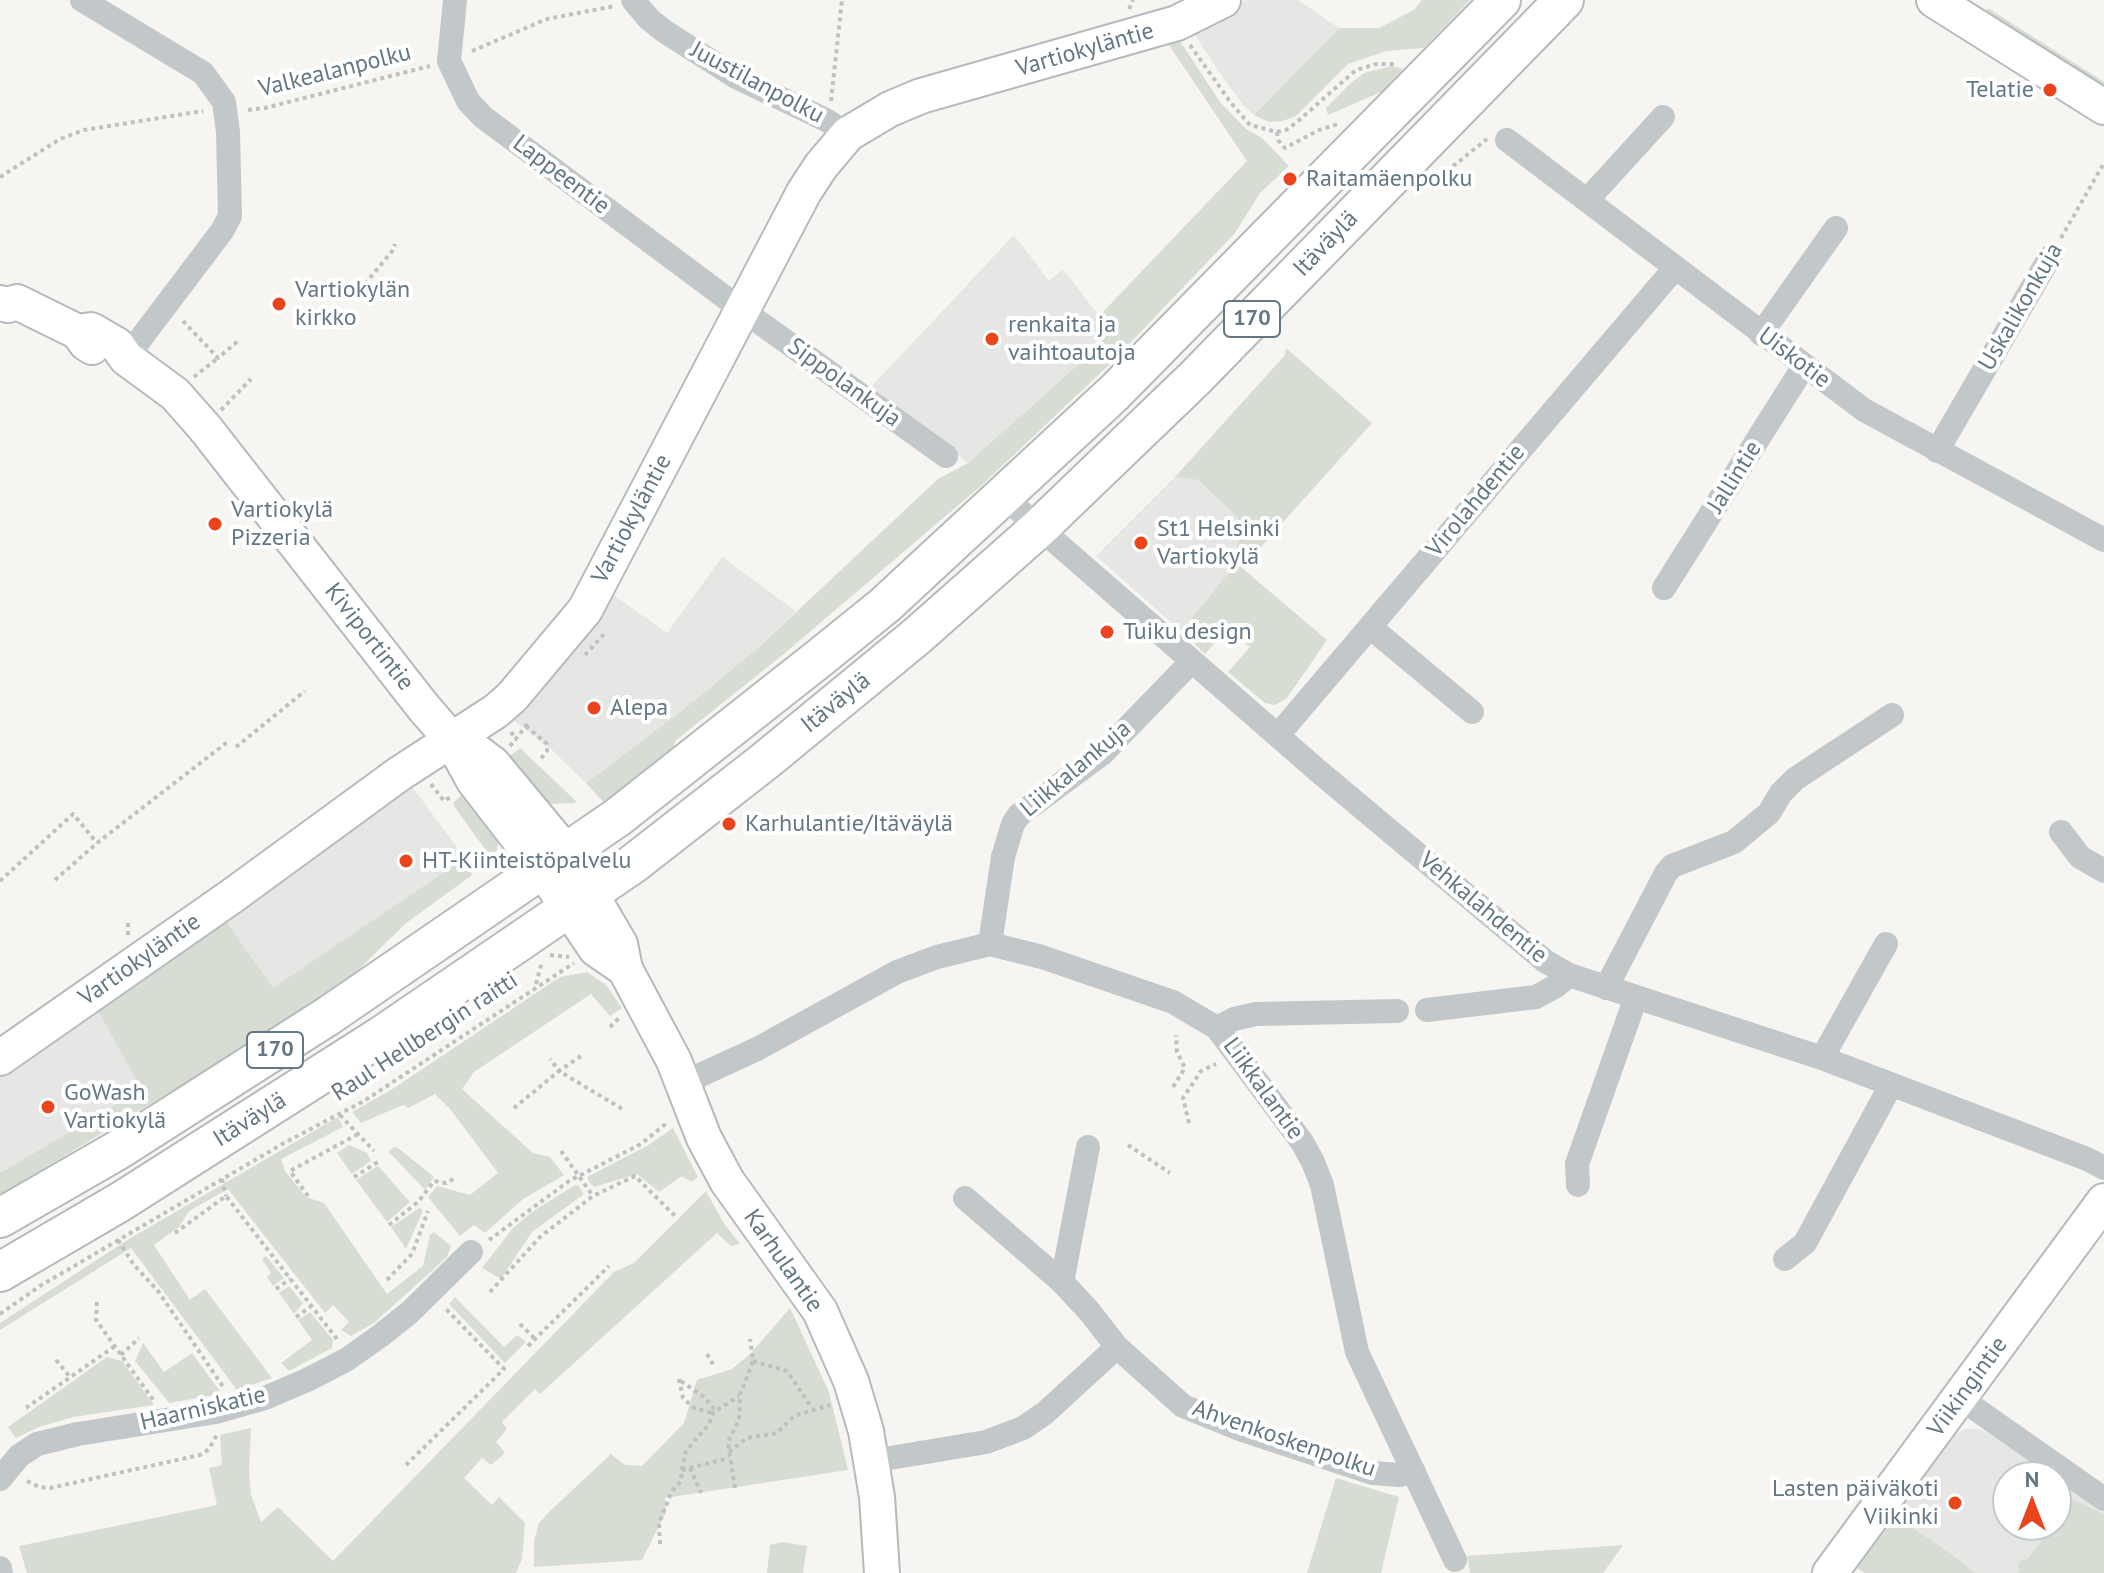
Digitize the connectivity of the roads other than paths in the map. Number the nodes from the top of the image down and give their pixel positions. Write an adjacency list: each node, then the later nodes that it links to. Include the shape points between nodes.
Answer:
1 (82, 0): 19 (street, via 199,70 233,109 230,216)
2 (455, 0): 17 (street, Lappeentie, via 443,63 468,101)
3 (1223, 0): 10 (street, Vartiokyläntie, via 1177,23 921,96)
4 (1501, 0): 23 (main road, Itäväylä / 170, via 1233,274)
5 (1564, 0): 24 (main road, Itäväylä / 170, via 1195,378)
6 (633, 2): 10 (street, Juustilanpolku, via 664,31 736,77)
7 (1944, 2): 8 (street)
8 (2104, 107)
9 (1663, 117): 12 (street)
10 (848, 134): 17 (street, Vartiokyläntie, via 804,192)
11 (1500, 136): 12 (street, Uiskotie)
12 (1588, 199): 15 (street, Uiskotie)
13 (1836, 228): 18 (street)
14 (2050, 257): 21 (street, Uskalikonkuja)
15 (1675, 268): 18 (street, Uiskotie); 27 (street, Virolahdentie)
16 (6, 296): 19 (street, Kiviportintie, via 78,332 104,354)
17 (742, 310): 22 (street, Sippolankuja); 32 (street, Vartiokyläntie, via 585,610 501,708)
18 (1761, 334): 20 (street, Uiskotie)
19 (126, 358): 32 (street, Kiviportintie, via 175,394 205,428)
20 (1804, 366): 21 (street, Uiskotie, via 1864,410); 26 (street, Jallintie)
21 (1937, 451): 25 (street, Uiskotie)
22 (946, 456)
23 (1004, 497): 24 (street, Vehkalahdentie); 34 (main road, Itäväylä / 170, via 885,605 749,716)
24 (1039, 528): 28 (street, Vehkalahdentie); 36 (main road, Itäväylä / 170, via 765,761)
25 (2104, 540)
26 (1664, 588)
27 (1370, 627): 29 (street); 31 (street, Virolahdentie)
28 (1192, 661): 31 (street, Vehkalahdentie); 37 (street, Liikkalankuja, via 1103,753 1019,815 1003,857)
29 (1472, 712)
30 (1892, 715): 40 (street, via 1795,779 1769,813 1734,842 1672,866)
31 (1278, 735): 39 (street, Vehkalahdentie, via 1545,961)
32 (451, 739): 34 (street, Kiviportintie, via 474,781); 45 (street, Vartiokyläntie)
33 (2061, 832): 35 (street, via 2080,857)
34 (554, 860): 36 (street, Karhulantie); 54 (main road, Itäväylä / 170, via 315,1025)
35 (2104, 871)
36 (581, 900): 47 (street, Karhulantie, via 620,944 625,969); 57 (main road, Itäväylä / 170, via 286,1098)
37 (990, 944): 44 (street, Liikkalantie, via 1168,1000); 47 (street, Liikkalantie, via 897,972)
38 (1886, 944): 46 (street)
39 (1569, 975): 40 (street, Vehkalahdentie); 42 (street, via 1536,997)
40 (1606, 988): 41 (street, Vehkalahdentie)
41 (1636, 997): 46 (street, Vehkalahdentie); 51 (street, via 1577,1164)
42 (1427, 1010)
43 (1397, 1011): 44 (street, via 1256,1014)
44 (1217, 1028): 62 (street, Liikkalantie, via 1313,1162 1357,1352)
45 (2, 1052)
46 (1822, 1058): 48 (street, Vehkalahdentie)
47 (683, 1083): 61 (street, Karhulantie, via 727,1181 820,1311 851,1381)
48 (1891, 1085): 50 (street, Vehkalahdentie); 56 (street, via 1805,1243)
49 (1088, 1147): 58 (street)
50 (2104, 1168)
51 (1578, 1185)
52 (965, 1198): 58 (street, Ahvenkoskenpolku)
53 (2104, 1201): 60 (street, Viikingintie)
54 (0, 1218)
55 (471, 1252): 63 (street, Haarniskatie, via 409,1313 351,1356 307,1380 236,1406 37,1444)
56 (1785, 1259)
57 (0, 1272)
58 (1062, 1282): 59 (street, Ahvenkoskenpolku)
59 (1117, 1347): 61 (street, via 1023,1428 986,1442); 62 (street, Ahvenkoskenpolku, via 1170,1396 1202,1415 1373,1473)
60 (1960, 1398): 64 (street); 67 (street, Viikingintie)
61 (872, 1461): 66 (street, Karhulantie)
62 (1414, 1472): 65 (street, Liikkalantie)
63 (0, 1479)
64 (2104, 1499)
65 (1455, 1560)
66 (882, 1573)
67 (1830, 1573)

